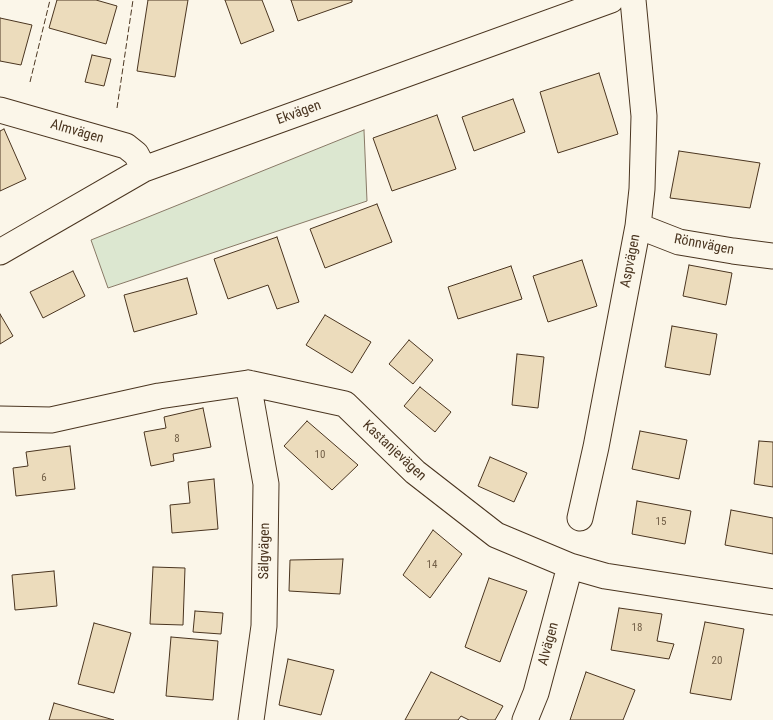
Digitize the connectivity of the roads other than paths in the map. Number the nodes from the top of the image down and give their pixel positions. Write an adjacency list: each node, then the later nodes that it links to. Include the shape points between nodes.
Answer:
1 (611, 0): 4 (street, Ekvägen)
2 (632, 0): 5 (street, Aspvägen, via 644,116)
3 (0, 110): 4 (street, Almvägen, via 126,146 136,154)
4 (144, 169): 6 (street, Ekvägen)
5 (638, 226): 7 (street, Rönnvägen, via 679,242); 10 (street, Aspvägen)
6 (0, 252)
7 (773, 256)
8 (248, 383): 9 (street, Kastanjevägen, via 159,396 52,420); 11 (street, Kastanjevägen, via 345,404 415,472 496,535); 13 (street, Sälgvägen, via 266,484 264,626)
9 (0, 420)
10 (580, 518)
11 (570, 566): 12 (street, Kastanjevägen, via 606,576); 14 (street, Alvägen, via 536,693)
12 (773, 602)
13 (251, 720)
14 (525, 720)

